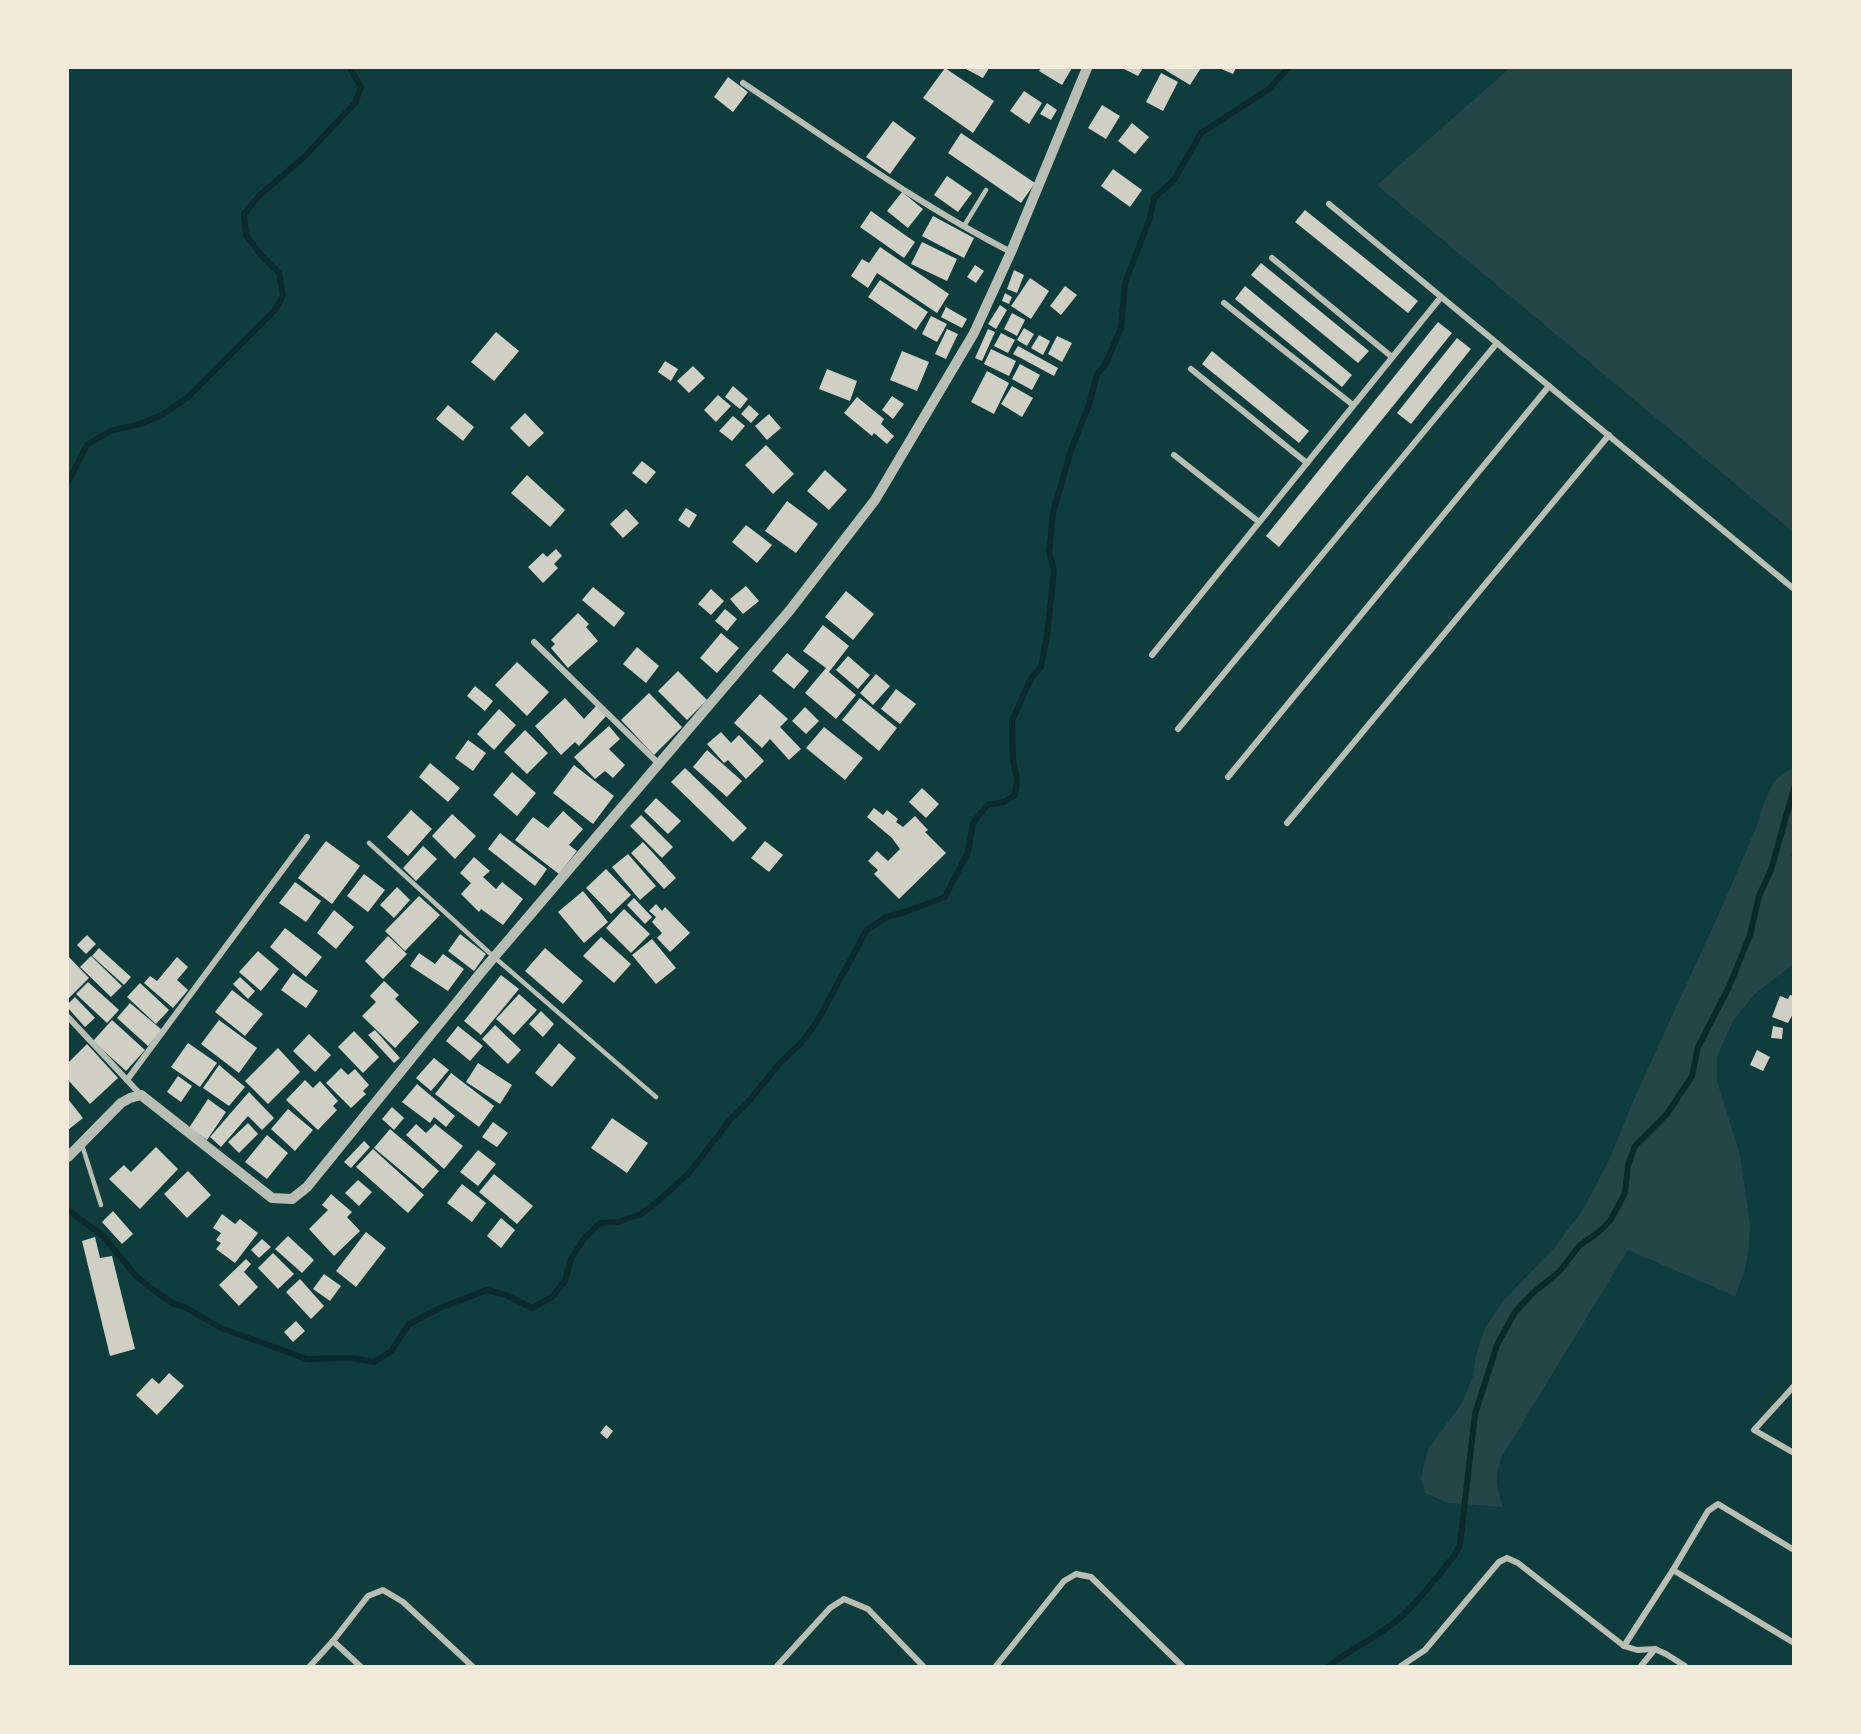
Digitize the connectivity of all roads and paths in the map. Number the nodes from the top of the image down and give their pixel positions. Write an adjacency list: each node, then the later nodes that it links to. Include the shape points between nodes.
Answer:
1 (1087, 68): 6 (street)
2 (743, 83): 5 (street)
3 (986, 190): 5 (lane)
4 (1329, 204): 8 (street)
5 (964, 226): 6 (street)
6 (1011, 252): 23 (street, via 974,333 875,500 790,610)
7 (1272, 258): 11 (street)
8 (1441, 297): 10 (street); 11 (street)
9 (1224, 303): 14 (street)
10 (1497, 343): 13 (street); 22 (street)
11 (1392, 357): 14 (street)
12 (1191, 369): 17 (street)
13 (1549, 386): 15 (street); 24 (street)
14 (1353, 405): 17 (street)
15 (1609, 435): 19 (street); 25 (street)
16 (1174, 455): 18 (street)
17 (1307, 463): 18 (street)
18 (1259, 522): 21 (street)
19 (1794, 588)
20 (534, 642): 23 (street)
21 (1152, 655)
22 (1178, 729)
23 (659, 764): 28 (street)
24 (1228, 777)
25 (1287, 823)
26 (307, 837): 30 (street)
27 (369, 843): 28 (lane)
28 (494, 957): 31 (street, via 307,1187 292,1198 272,1197); 32 (lane)
29 (68, 1017): 30 (street)
30 (127, 1080): 31 (street)
31 (141, 1095): 33 (street, via 121,1103)
32 (656, 1097)
33 (81, 1142): 34 (street); 35 (lane)
34 (68, 1157)
35 (101, 1205)
36 (1794, 1386): 37 (street, via 1754,1430)
37 (1794, 1453)
38 (1794, 1550): 39 (street, via 1718,1504 1708,1511)
39 (1673, 1570): 41 (street); 42 (street)
40 (333, 1641): 44 (street); 45 (street); 46 (street, via 368,1596 383,1590 403,1602)
41 (1794, 1643)
42 (1624, 1646): 43 (street); 51 (street, via 1507,1558 1499,1562 1425,1650)
43 (1655, 1649): 52 (street); 53 (street)
44 (310, 1666)
45 (360, 1666)
46 (472, 1666)
47 (777, 1666): 48 (street, via 830,1608 844,1599 868,1609)
48 (923, 1666)
49 (996, 1666): 50 (street, via 1064,1581 1076,1574 1091,1578)
50 (1182, 1666)
51 (1401, 1666)
52 (1641, 1666)
53 (1685, 1666)

